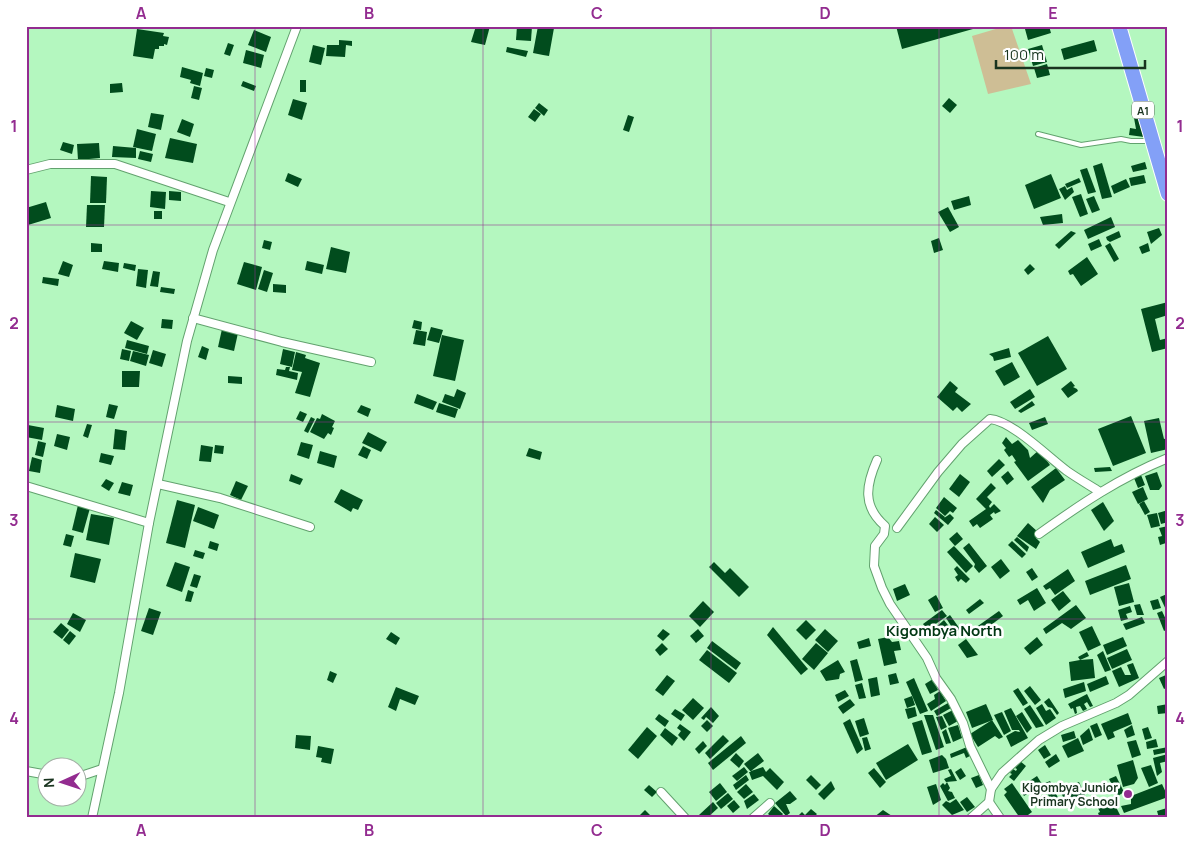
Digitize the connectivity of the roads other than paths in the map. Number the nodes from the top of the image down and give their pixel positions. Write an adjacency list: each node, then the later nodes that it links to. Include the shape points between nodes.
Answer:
1 (297, 26): 7 (street)
2 (1119, 26): 4 (highway, A1)
3 (1038, 134): 4 (lane, via 1081,145 1121,139)
4 (1152, 141): 6 (highway, A1)
5 (26, 170): 7 (street, via 50,164 115,164)
6 (1168, 194)
7 (230, 202): 8 (street)
8 (193, 318): 9 (street); 12 (street)
9 (371, 362)
10 (1168, 458): 14 (street)
11 (877, 460): 22 (street, via 869,478 867,495 878,520 885,526 884,534 875,546 874,566 879,581 890,604 952,699)
12 (158, 484): 15 (street); 16 (street, via 220,498)
13 (26, 486): 15 (street)
14 (1100, 492): 17 (street, via 999,420 990,419 938,472); 18 (street)
15 (150, 523): 20 (street)
16 (310, 527)
17 (897, 528)
18 (1038, 534)
19 (1168, 661): 22 (street, via 1129,695 1050,732 1002,773)
20 (102, 769): 21 (street); 26 (street)
21 (88, 774)
22 (991, 789): 24 (street)
23 (660, 792): 27 (street)
24 (989, 802): 29 (street); 30 (street)
25 (770, 804): 28 (street)
26 (92, 818)
27 (685, 818)
28 (753, 818)
29 (971, 818)
30 (1000, 818)

